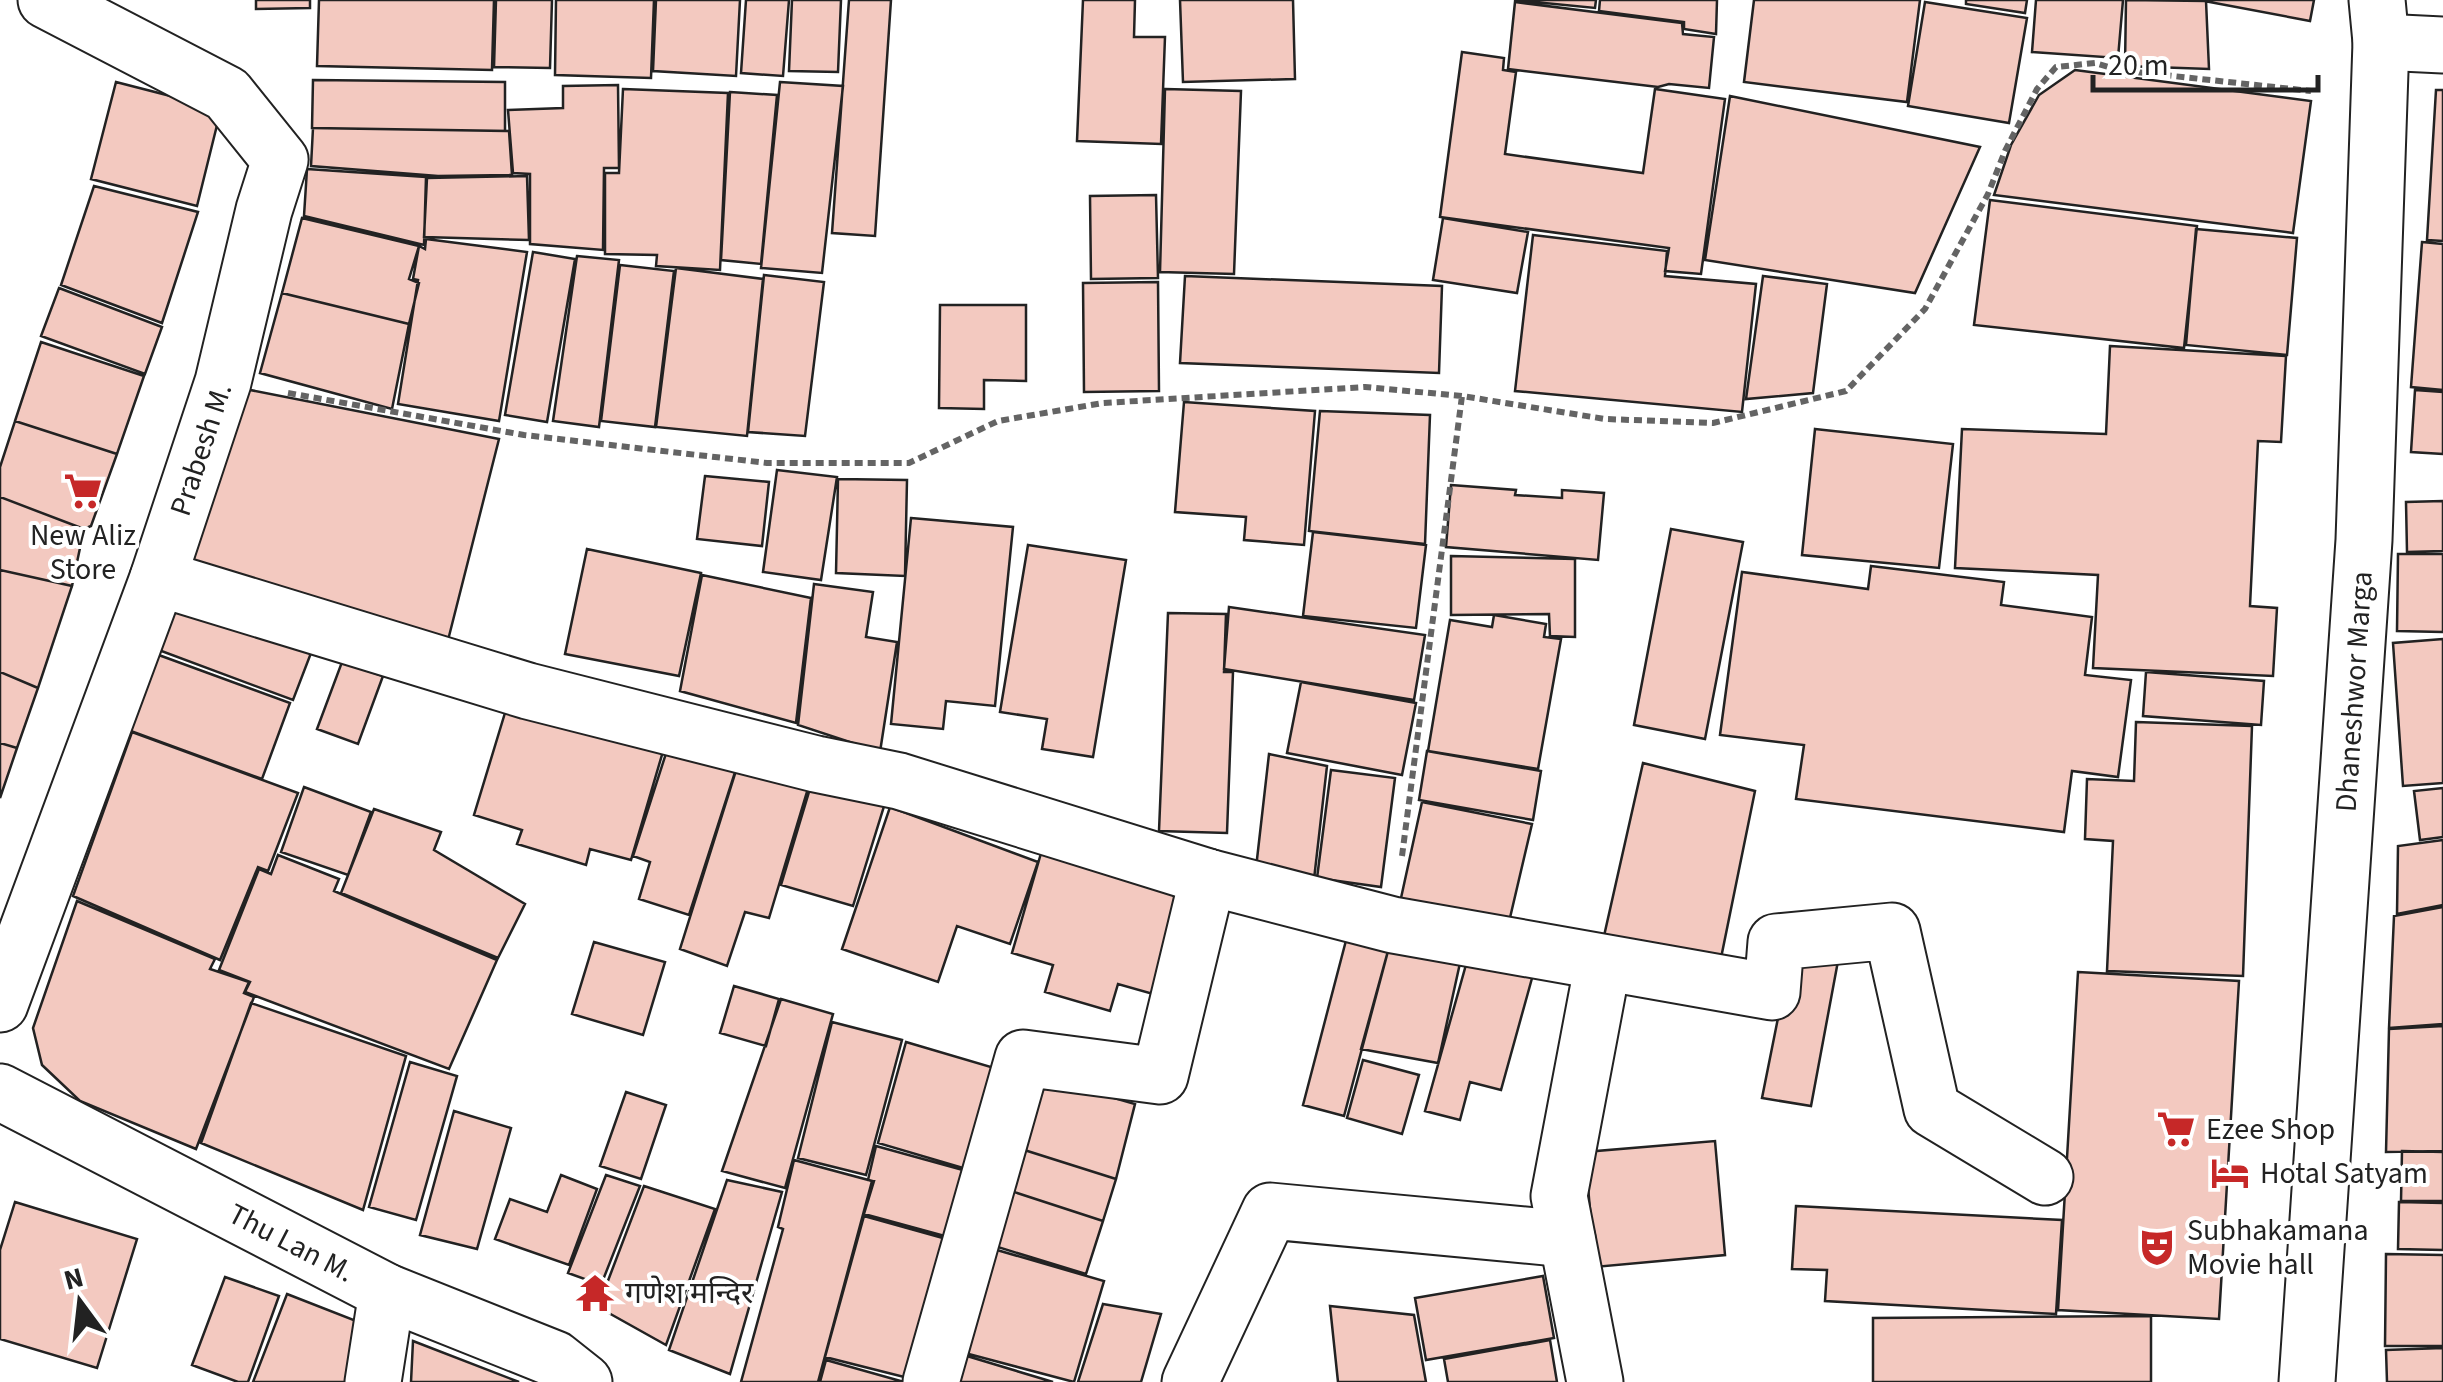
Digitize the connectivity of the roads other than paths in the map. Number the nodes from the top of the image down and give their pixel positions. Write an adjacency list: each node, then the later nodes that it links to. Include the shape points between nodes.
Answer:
1 (46, 0): 4 (street, Prabesh M., via 227,94 280,160 223,382)
2 (2379, 21): 3 (street); 17 (street, Dhaneshwor Marga, via 2364,540)
3 (2443, 45)
4 (158, 578): 5 (street, via 528,691 900,781); 7 (street, Prabesh M.)
5 (1208, 877): 6 (street, via 1394,925); 14 (street, via 1160,1076 1024,1058)
6 (1602, 964): 9 (street, via 1772,992 1776,942 1892,931 1932,1109); 10 (street, via 1558,1196)
7 (0, 1004)
8 (0, 1092): 11 (street, Thu Lan M.)
9 (2045, 1177)
10 (1567, 1239): 15 (street, via 1270,1211); 16 (street)
11 (387, 1292): 12 (street); 13 (street, Thu Lan M., via 555,1360)
12 (374, 1382)
13 (584, 1382)
14 (932, 1382)
15 (1190, 1382)
16 (1595, 1382)
17 (2307, 1382)

